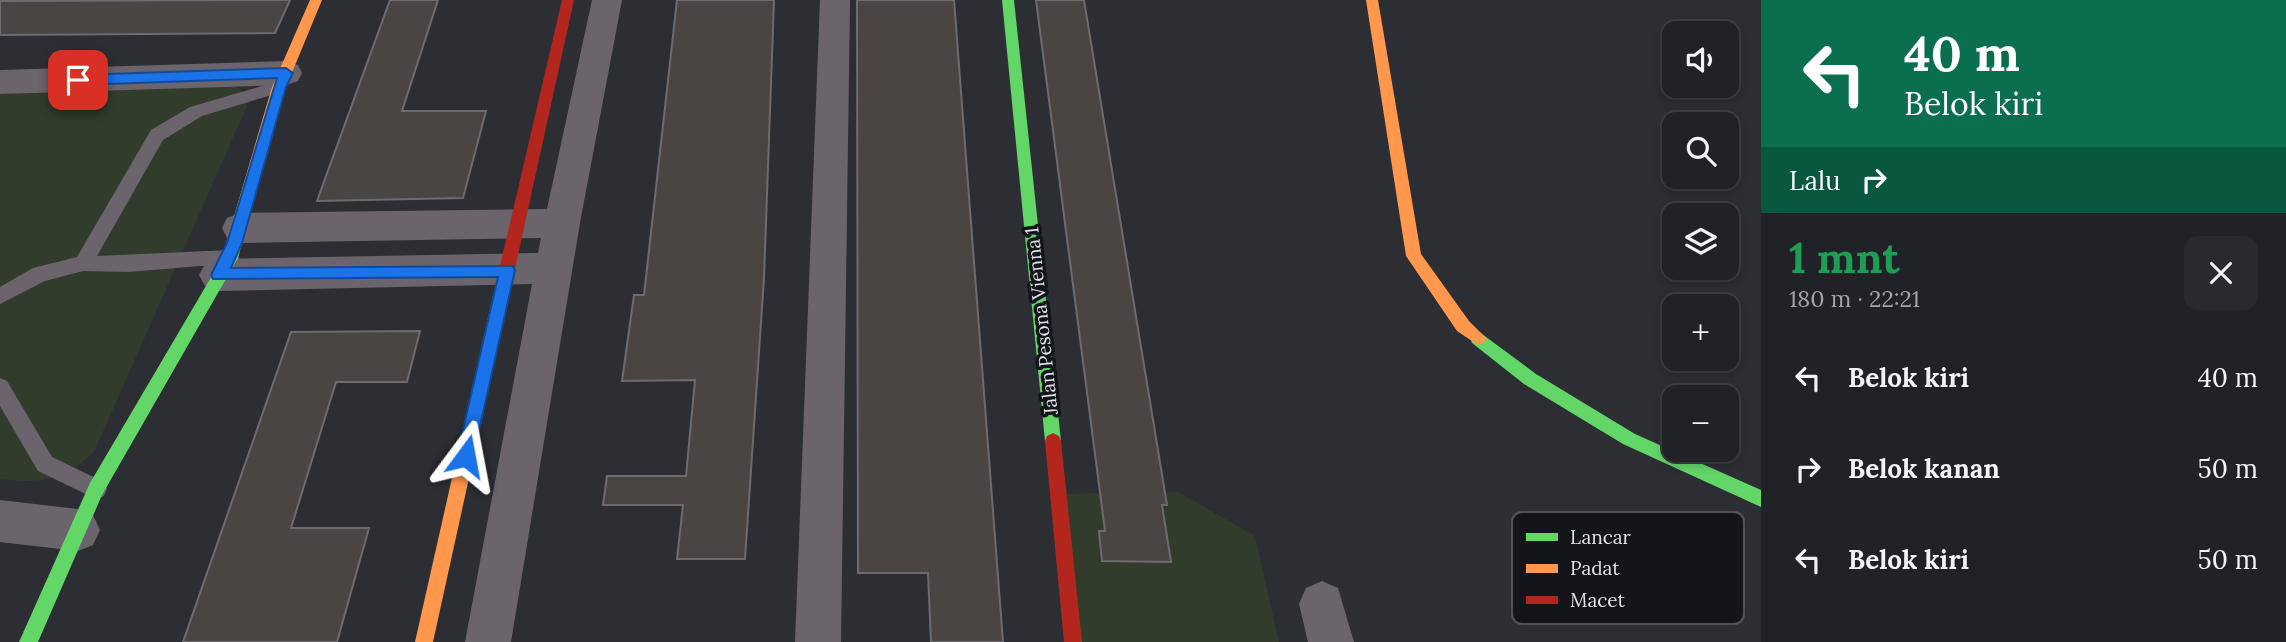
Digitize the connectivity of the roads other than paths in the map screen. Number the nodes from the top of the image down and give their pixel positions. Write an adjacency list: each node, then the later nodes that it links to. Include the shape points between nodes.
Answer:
1 (316, 0): 7 (street)
2 (568, 0): 10 (street)
3 (607, 0): 9 (street)
4 (835, 0): 24 (street)
5 (1008, 0): 25 (street, Jalan Pesona Vienna 1)
6 (1372, 0): 18 (street, via 1414,256 1463,326 1530,379 1629,439)
7 (283, 80): 8 (street); 11 (street); 12 (lane, via 196,111 157,135)
8 (0, 82)
9 (562, 223): 10 (street); 13 (street)
10 (514, 225): 11 (street); 14 (street)
11 (229, 254): 12 (lane, via 128,264); 14 (street); 17 (street)
12 (83, 263): 15 (lane, via 40,274)
13 (555, 268): 14 (street); 23 (street)
14 (507, 270): 22 (street)
15 (0, 296)
16 (0, 387): 17 (lane, via 46,464)
17 (96, 489): 20 (street)
18 (1761, 499)
19 (0, 521): 20 (street)
20 (78, 530): 21 (street)
21 (28, 642)
22 (424, 642)
23 (488, 642)
24 (818, 642)
25 (1073, 642)

